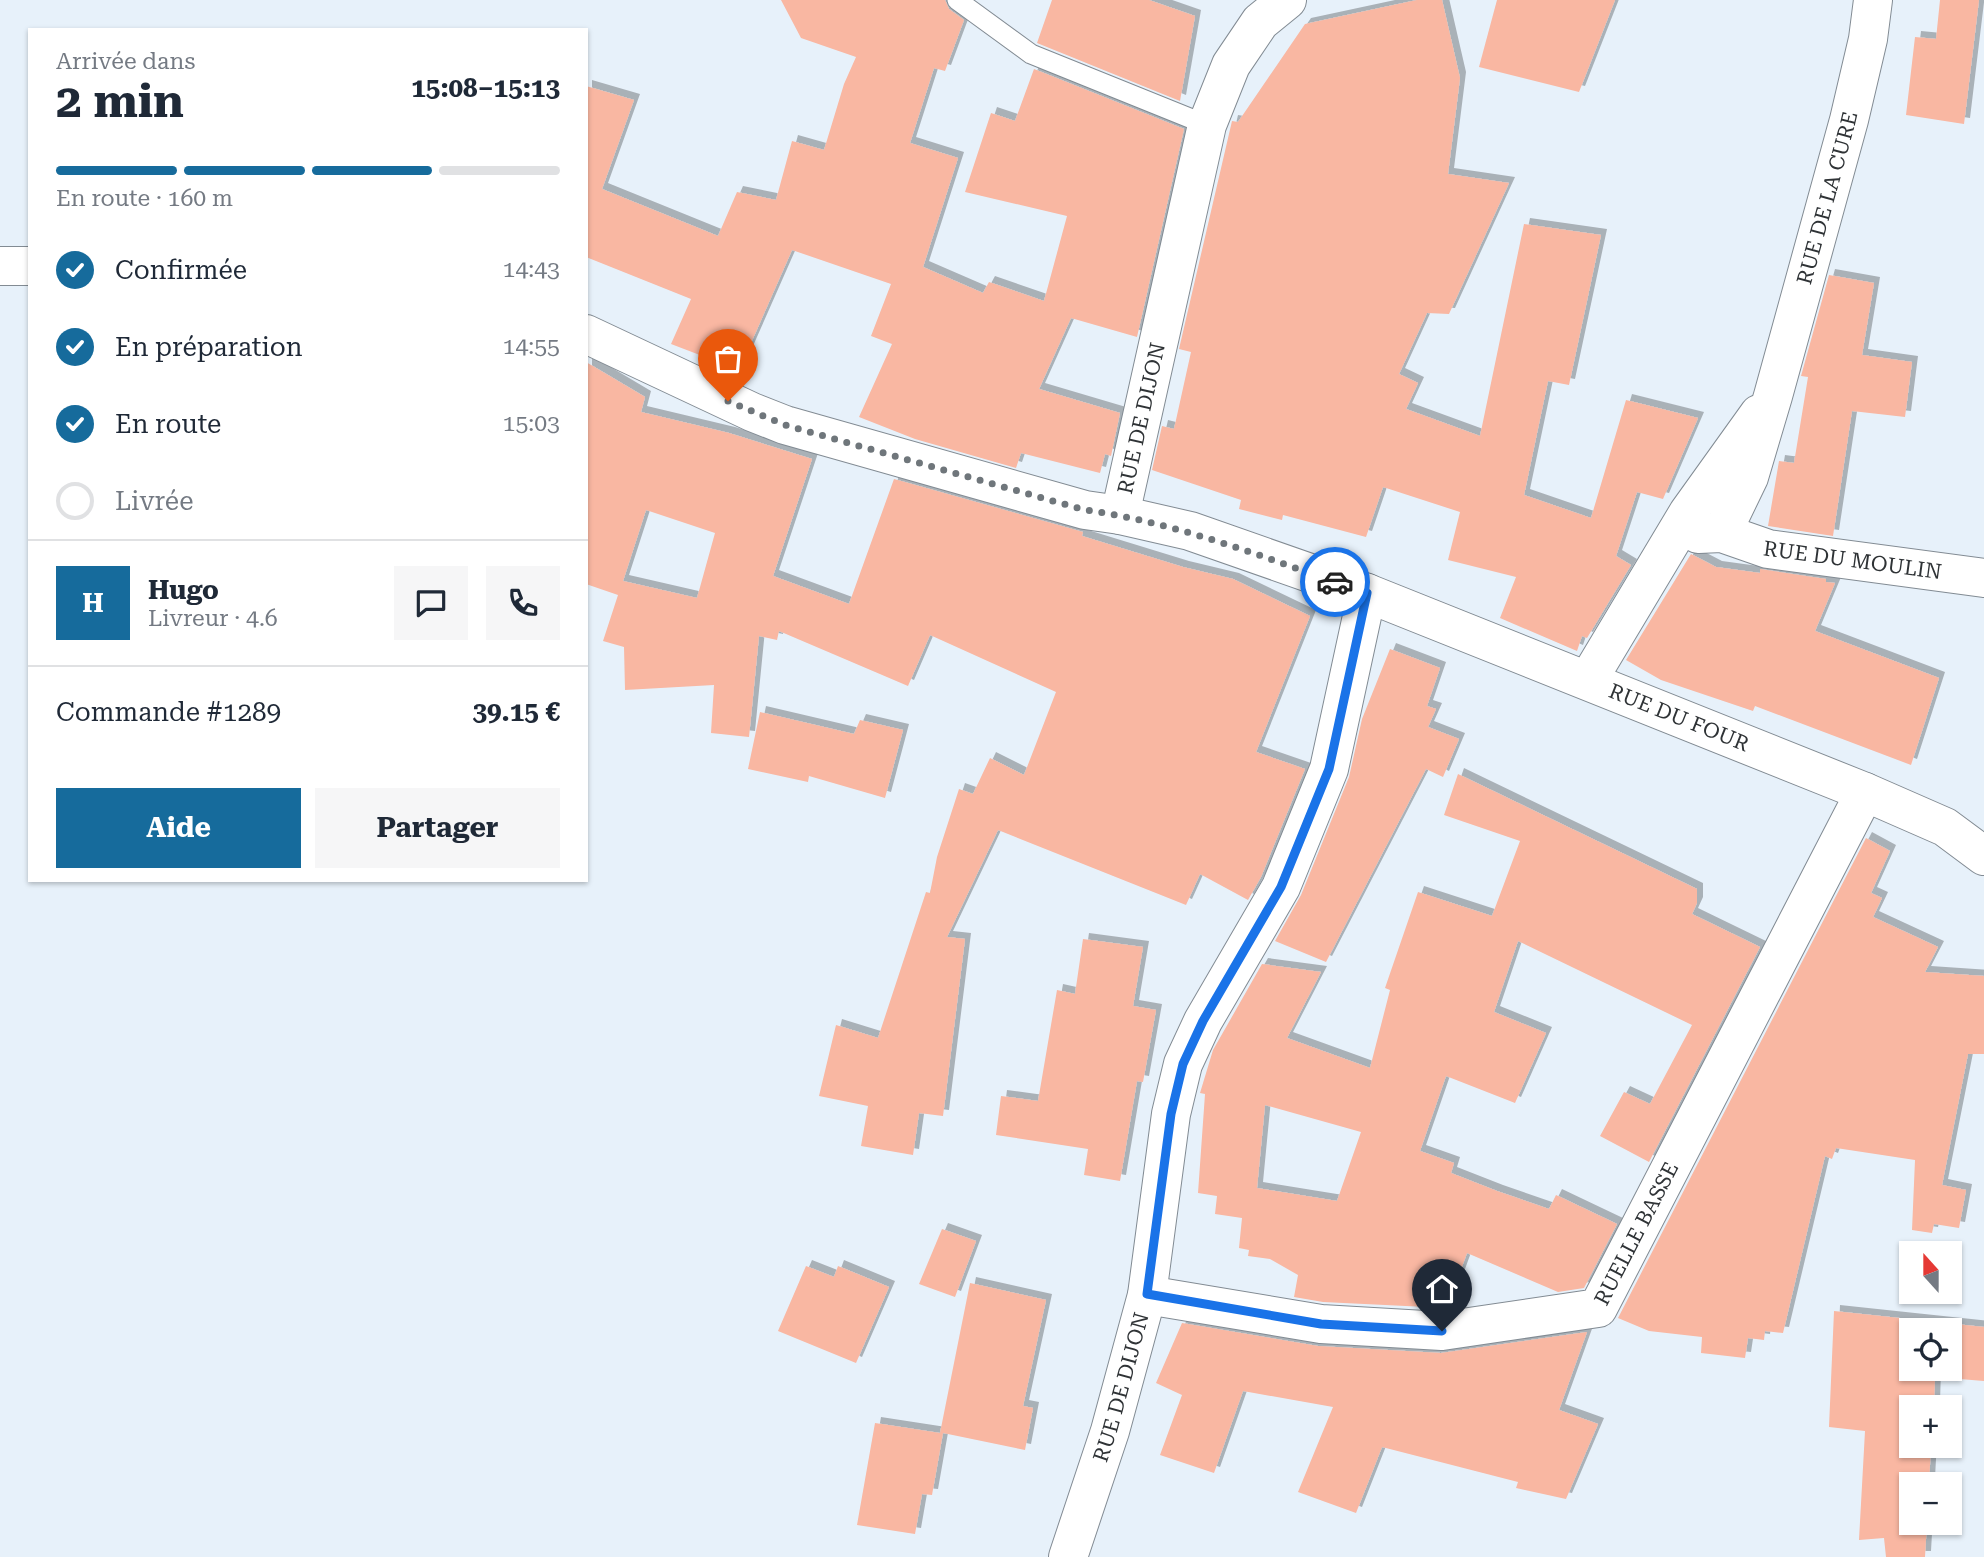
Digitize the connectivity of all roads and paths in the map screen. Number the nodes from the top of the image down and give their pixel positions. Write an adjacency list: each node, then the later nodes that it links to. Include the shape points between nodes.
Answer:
1 (957, 0): 4 (lane, via 1031,54)
2 (1287, 0): 4 (street, RUE DE DIJON, via 1260,22 1231,65)
3 (1873, 0): 8 (street, RUE DE LA CURE, via 1849,120)
4 (1207, 125): 9 (street, RUE DE DIJON)
5 (0, 266): 6 (street)
6 (28, 266)
7 (588, 335): 9 (street, via 785,425 1085,510)
8 (1773, 396): 10 (street, RUE DE LA CURE, via 1749,477); 11 (street, RUE DE LA CURE)
9 (1121, 515): 13 (street, RUE DE DIJON, via 1190,531)
10 (1722, 533): 11 (street); 12 (street, RUE DU MOULIN, via 1768,549)
11 (1675, 535): 14 (street, RUE DE LA CURE)
12 (1984, 578)
13 (1367, 593): 14 (street, RUE DU FOUR); 17 (street, RUE DE DIJON, via 1329,769 1281,887 1183,1064 1171,1114)
14 (1588, 680): 15 (street, RUE DU FOUR)
15 (1865, 792): 16 (street, RUE DU FOUR, via 1945,827); 17 (street, RUELLE BASSE, via 1598,1308 1442,1331 1321,1324)
16 (1984, 856)
17 (1147, 1294): 18 (street, RUE DE DIJON, via 1110,1431)
18 (1068, 1557)

